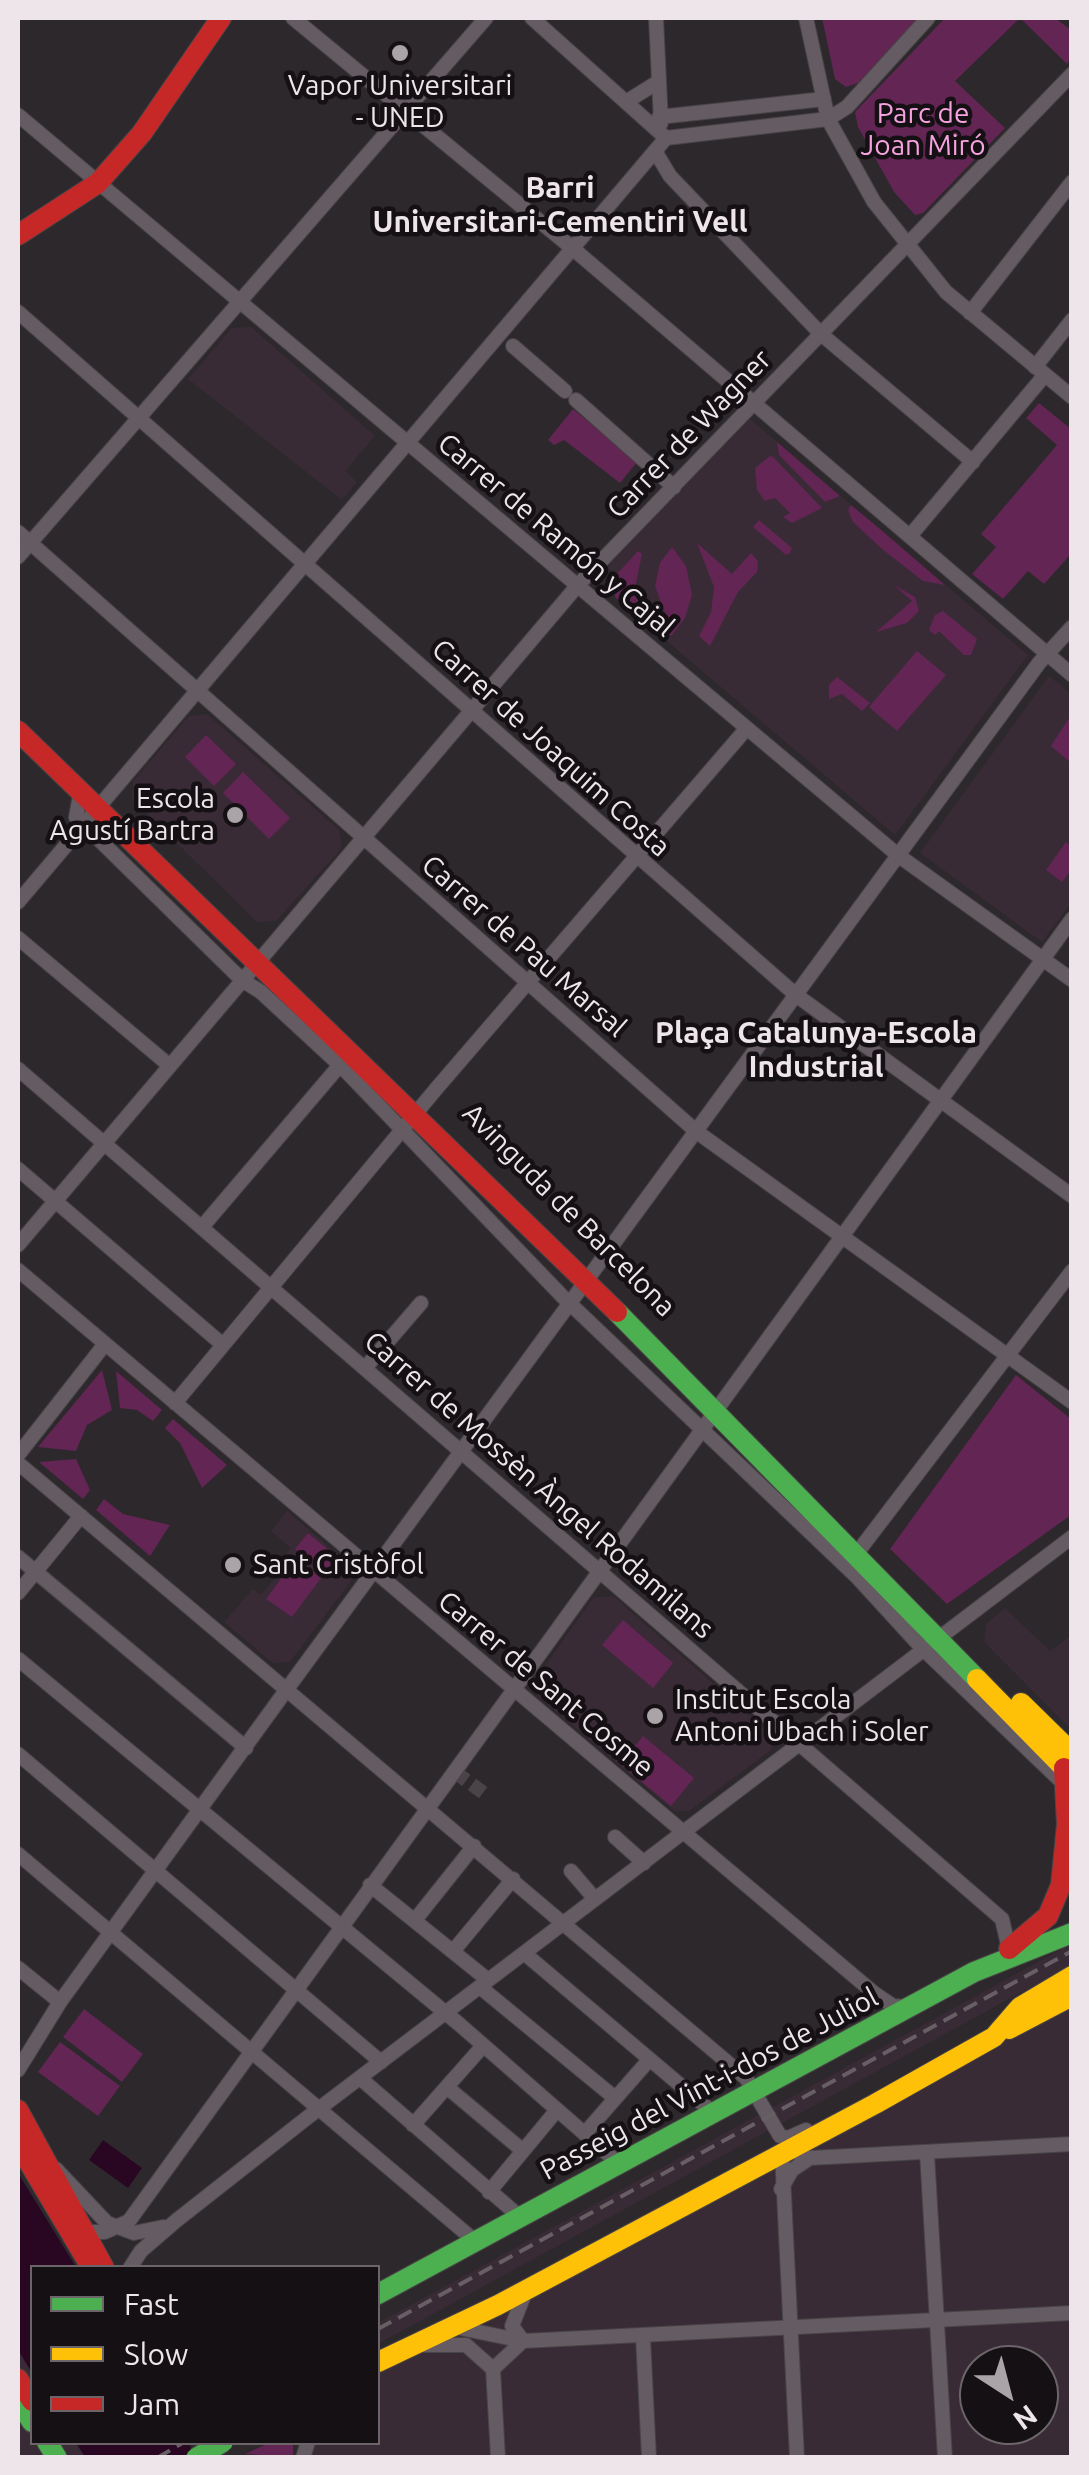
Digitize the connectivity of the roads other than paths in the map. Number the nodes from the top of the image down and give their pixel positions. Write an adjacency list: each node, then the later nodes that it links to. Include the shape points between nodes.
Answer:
1 (221, 18): 18 (street, via 142,133)
2 (293, 18): 12 (street)
3 (486, 18): 12 (street)
4 (532, 18): 11 (street)
5 (656, 18): 9 (street)
6 (806, 18): 10 (street)
7 (928, 18): 15 (street)
8 (1072, 74): 21 (street, Carrer de Wagner)
9 (658, 82): 11 (street); 14 (street)
10 (824, 99): 14 (street); 15 (street)
11 (629, 100): 16 (street)
12 (406, 112): 22 (street); 23 (street)
13 (18, 116): 18 (street, Carrer de Ramón y Cajal)
14 (659, 117): 16 (street)
15 (828, 119): 16 (street); 21 (street, via 874,202)
16 (666, 138): 17 (street)
17 (656, 151): 22 (street); 27 (street, via 670,176)
18 (98, 182): 20 (street); 23 (street, Carrer de Ramón y Cajal)
19 (1072, 182): 25 (street)
20 (18, 234)
21 (908, 245): 25 (street); 27 (street, Carrer de Wagner)
22 (570, 247): 28 (street); 31 (street)
23 (241, 300): 32 (street); 33 (street, Carrer de Ramón y Cajal)
24 (18, 312): 32 (street, Carrer de Joaquim Costa)
25 (970, 314): 29 (street)
26 (1072, 320): 29 (street)
27 (821, 334): 31 (street, Carrer de Wagner); 34 (street)
28 (506, 340): 33 (street); 35 (street)
29 (1040, 372): 30 (street); 34 (street)
30 (1072, 397)
31 (752, 404): 35 (street, Carrer de Wagner); 37 (street)
32 (136, 420): 38 (street); 40 (street, Carrer de Joaquim Costa)
33 (407, 441): 40 (street); 41 (street, Carrer de Ramón y Cajal)
34 (973, 462): 37 (street)
35 (674, 487): 41 (street, Carrer de Wagner)
36 (18, 532): 38 (street, Carrer de Pau Marsal)
37 (910, 536): 43 (street)
38 (30, 543): 39 (street); 45 (street, Carrer de Pau Marsal)
39 (18, 557)
40 (304, 562): 45 (street); 46 (street, Carrer de Joaquim Costa)
41 (578, 586): 46 (street, Carrer de Wagner); 48 (street, Carrer de Ramón y Cajal)
42 (1072, 627): 43 (street)
43 (1046, 654): 44 (street); 54 (street)
44 (1072, 675)
45 (196, 692): 51 (street); 53 (street, Carrer de Pau Marsal)
46 (472, 711): 53 (street, Carrer de Wagner); 55 (street, Carrer de Joaquim Costa)
47 (18, 717): 51 (street, Avinguda de Barcelona)
48 (747, 728): 54 (street, Carrer de Ramón y Cajal); 55 (street)
49 (18, 731): 50 (street, Avinguda de Barcelona)
50 (81, 790): 51 (street, Avinguda de Barcelona); 52 (street, via 76,817)
51 (100, 802): 52 (street); 59 (street, Avinguda de Barcelona)
52 (84, 824): 56 (street); 61 (street, Avinguda de Barcelona)
53 (362, 839): 59 (street, Carrer de Wagner); 63 (street, Carrer de Pau Marsal)
54 (899, 856): 60 (street, Carrer de Ramón y Cajal); 64 (street)
55 (636, 858): 63 (street); 64 (street, Carrer de Joaquim Costa)
56 (18, 902)
57 (1072, 919): 60 (street)
58 (18, 938): 66 (street)
59 (263, 957): 61 (street, Carrer de Wagner); 69 (street, Avinguda de Barcelona)
60 (1042, 959): 62 (street, Carrer de Ramón y Cajal); 68 (street)
61 (242, 980): 65 (street, Avinguda de Barcelona); 66 (street, Carrer de Wagner)
62 (1072, 980)
63 (528, 982): 69 (street); 71 (street, Carrer de Pau Marsal)
64 (796, 994): 68 (street, Carrer de Joaquim Costa); 71 (street)
65 (340, 1065): 70 (street, Avinguda de Barcelona); 76 (street)
66 (170, 1066): 72 (street, Carrer de Wagner)
67 (18, 1069): 72 (street, Carrer de Mossèn Àngel Rodamilans)
68 (938, 1100): 74 (street, Carrer de Joaquim Costa); 77 (street)
69 (420, 1109): 70 (street); 81 (street, Avinguda de Barcelona)
70 (403, 1131): 82 (street); 84 (street, Avinguda de Barcelona)
71 (696, 1132): 77 (street, Carrer de Pau Marsal); 81 (street)
72 (104, 1144): 75 (street, Carrer de Wagner); 76 (street, Carrer de Mossèn Àngel Rodamilans)
73 (18, 1169): 75 (street)
74 (1072, 1196)
75 (55, 1202): 78 (street, Carrer de Wagner); 86 (street)
76 (202, 1226): 82 (street, Carrer de Mossèn Àngel Rodamilans)
77 (840, 1233): 87 (street, Carrer de Pau Marsal); 91 (street)
78 (18, 1246)
79 (18, 1270): 85 (street, Carrer de Sant Cosme)
80 (1072, 1271): 87 (street)
81 (590, 1277): 84 (street); 91 (street, Avinguda de Barcelona)
82 (272, 1286): 86 (street); 88 (street, Carrer de Mossèn Àngel Rodamilans)
83 (421, 1303): 88 (street)
84 (571, 1304): 92 (street, Avinguda de Barcelona); 93 (street)
85 (105, 1344): 90 (street, Carrer de Sant Cosme); 94 (street)
86 (224, 1345): 90 (street)
87 (1009, 1358): 89 (street, Carrer de Pau Marsal); 98 (street)
88 (364, 1368): 93 (street, Carrer de Mossèn Àngel Rodamilans)
89 (1072, 1402)
90 (175, 1404): 102 (street, Carrer de Sant Cosme)
91 (717, 1404): 92 (street); 98 (street, Avinguda de Barcelona)
92 (700, 1426): 100 (street); 104 (street, Avinguda de Barcelona, via 858,1578)
93 (461, 1452): 100 (street, Carrer de Mossèn Àngel Rodamilans); 102 (street)
94 (18, 1455)
95 (18, 1463): 96 (street)
96 (81, 1516): 101 (street); 106 (street)
97 (1072, 1537): 104 (street)
98 (861, 1549): 104 (street, Avinguda de Barcelona)
99 (18, 1556): 101 (street)
100 (597, 1569): 107 (street); 108 (street, Carrer de Mossèn Àngel Rodamilans)
101 (36, 1571): 103 (street); 109 (street)
102 (376, 1573): 106 (street); 107 (street, Carrer de Sant Cosme)
103 (18, 1593)
104 (936, 1638): 108 (street); 111 (street, Avinguda de Barcelona)
105 (18, 1659): 114 (street)
106 (287, 1689): 109 (street); 113 (street)
107 (514, 1690): 113 (street); 115 (street, Carrer de Sant Cosme)
108 (800, 1743): 115 (street); 130 (street, Carrer de Mossèn Àngel Rodamilans, via 1002,1919)
109 (246, 1748): 114 (street)
110 (18, 1754): 120 (street)
111 (1060, 1765): 112 (street, Avinguda de Barcelona)
112 (1069, 1807): 130 (street, Avinguda de Barcelona, via 1066,1859 1052,1909)
113 (428, 1808): 117 (street); 123 (street)
114 (200, 1811): 120 (street); 127 (street)
115 (685, 1833): 119 (street); 140 (street, Carrer de Sant Cosme, via 874,1994 892,2006)
116 (615, 1837): 119 (street)
117 (474, 1846): 122 (street); 125 (street)
118 (18, 1854): 128 (street)
119 (644, 1863): 124 (street)
120 (156, 1870): 128 (street); 137 (street)
121 (570, 1871): 124 (street)
122 (513, 1879): 126 (street); 131 (street)
123 (370, 1884): 125 (street); 127 (street)
124 (595, 1899): 126 (street)
125 (416, 1920): 131 (street)
126 (565, 1922): 132 (street); 152 (street)
127 (338, 1928): 137 (street); 141 (street)
128 (111, 1932): 139 (street); 146 (street)
129 (1072, 1934): 134 (street, Passeig del Vint-i-dos de Juliol)
130 (1009, 1949): 134 (street, Avinguda de Barcelona)
131 (454, 1950): 136 (street)
132 (524, 1953): 136 (street); 147 (street)
133 (18, 1968): 139 (street)
134 (974, 1972): 140 (street, Passeig del Vint-i-dos de Juliol)
135 (1072, 1976): 143 (street, via 1020,2007)
136 (484, 1984): 141 (street); 154 (street)
137 (297, 1990): 146 (street); 148 (street)
138 (1072, 1996): 143 (street)
139 (60, 2002): 142 (street)
140 (911, 2007): 152 (street, Passeig del Vint-i-dos de Juliol)
141 (446, 2013): 145 (street); 148 (street)
142 (42, 2030): 144 (street); 149 (street)
143 (994, 2037): 153 (street)
144 (18, 2046)
145 (482, 2047): 151 (street); 157 (street)
146 (252, 2051): 155 (street); 172 (street, via 129,2221)
147 (649, 2060): 154 (street); 158 (street)
148 (382, 2062): 150 (street)
149 (18, 2070)
150 (360, 2078): 155 (street); 159 (street)
151 (448, 2088): 159 (street); 162 (street)
152 (753, 2088): 153 (street, via 775,2131 788,2138 873,2094); 158 (street, Passeig del Vint-i-dos de Juliol)
153 (893, 2091): 164 (street)
154 (615, 2098): 160 (street)
155 (322, 2107): 171 (street); 173 (street)
156 (18, 2110): 172 (street)
157 (558, 2110): 160 (street); 162 (street)
158 (711, 2111): 167 (street, Passeig del Vint-i-dos de Juliol)
159 (413, 2125): 169 (street)
160 (585, 2133): 167 (street)
161 (1072, 2144): 165 (street)
162 (522, 2150): 169 (street)
163 (22, 2152): 172 (street, via 71,2224); 174 (street)
164 (786, 2152): 166 (street); 168 (street); 178 (street)
165 (927, 2153): 166 (street); 181 (street)
166 (810, 2158): 168 (street)
167 (617, 2162): 170 (street, Passeig del Vint-i-dos de Juliol)
168 (781, 2189): 183 (street)
169 (489, 2192): 170 (street)
170 (520, 2217): 173 (street, Passeig del Vint-i-dos de Juliol)
171 (177, 2220): 172 (street, via 142,2233); 177 (street)
172 (99, 2232): 175 (street); 176 (street)
173 (475, 2241): 179 (street, Passeig del Vint-i-dos de Juliol)
174 (90, 2265)
175 (104, 2265)
176 (116, 2265)
177 (132, 2265)
178 (528, 2288): 182 (street); 185 (street, via 513,2315)
179 (380, 2293)
180 (1072, 2312): 181 (street)
181 (936, 2319): 183 (street); 194 (street)
182 (448, 2326): 185 (street); 186 (street)
183 (789, 2329): 184 (street); 193 (street)
184 (642, 2337): 185 (street); 192 (street)
185 (523, 2341): 188 (street)
186 (410, 2345): 187 (street); 188 (street, via 466,2345)
187 (380, 2361)
188 (493, 2369): 191 (street)
189 (218, 2445): 190 (street, bridge)
190 (196, 2458)
191 (498, 2458)
192 (648, 2458)
193 (797, 2458)
194 (945, 2458)

